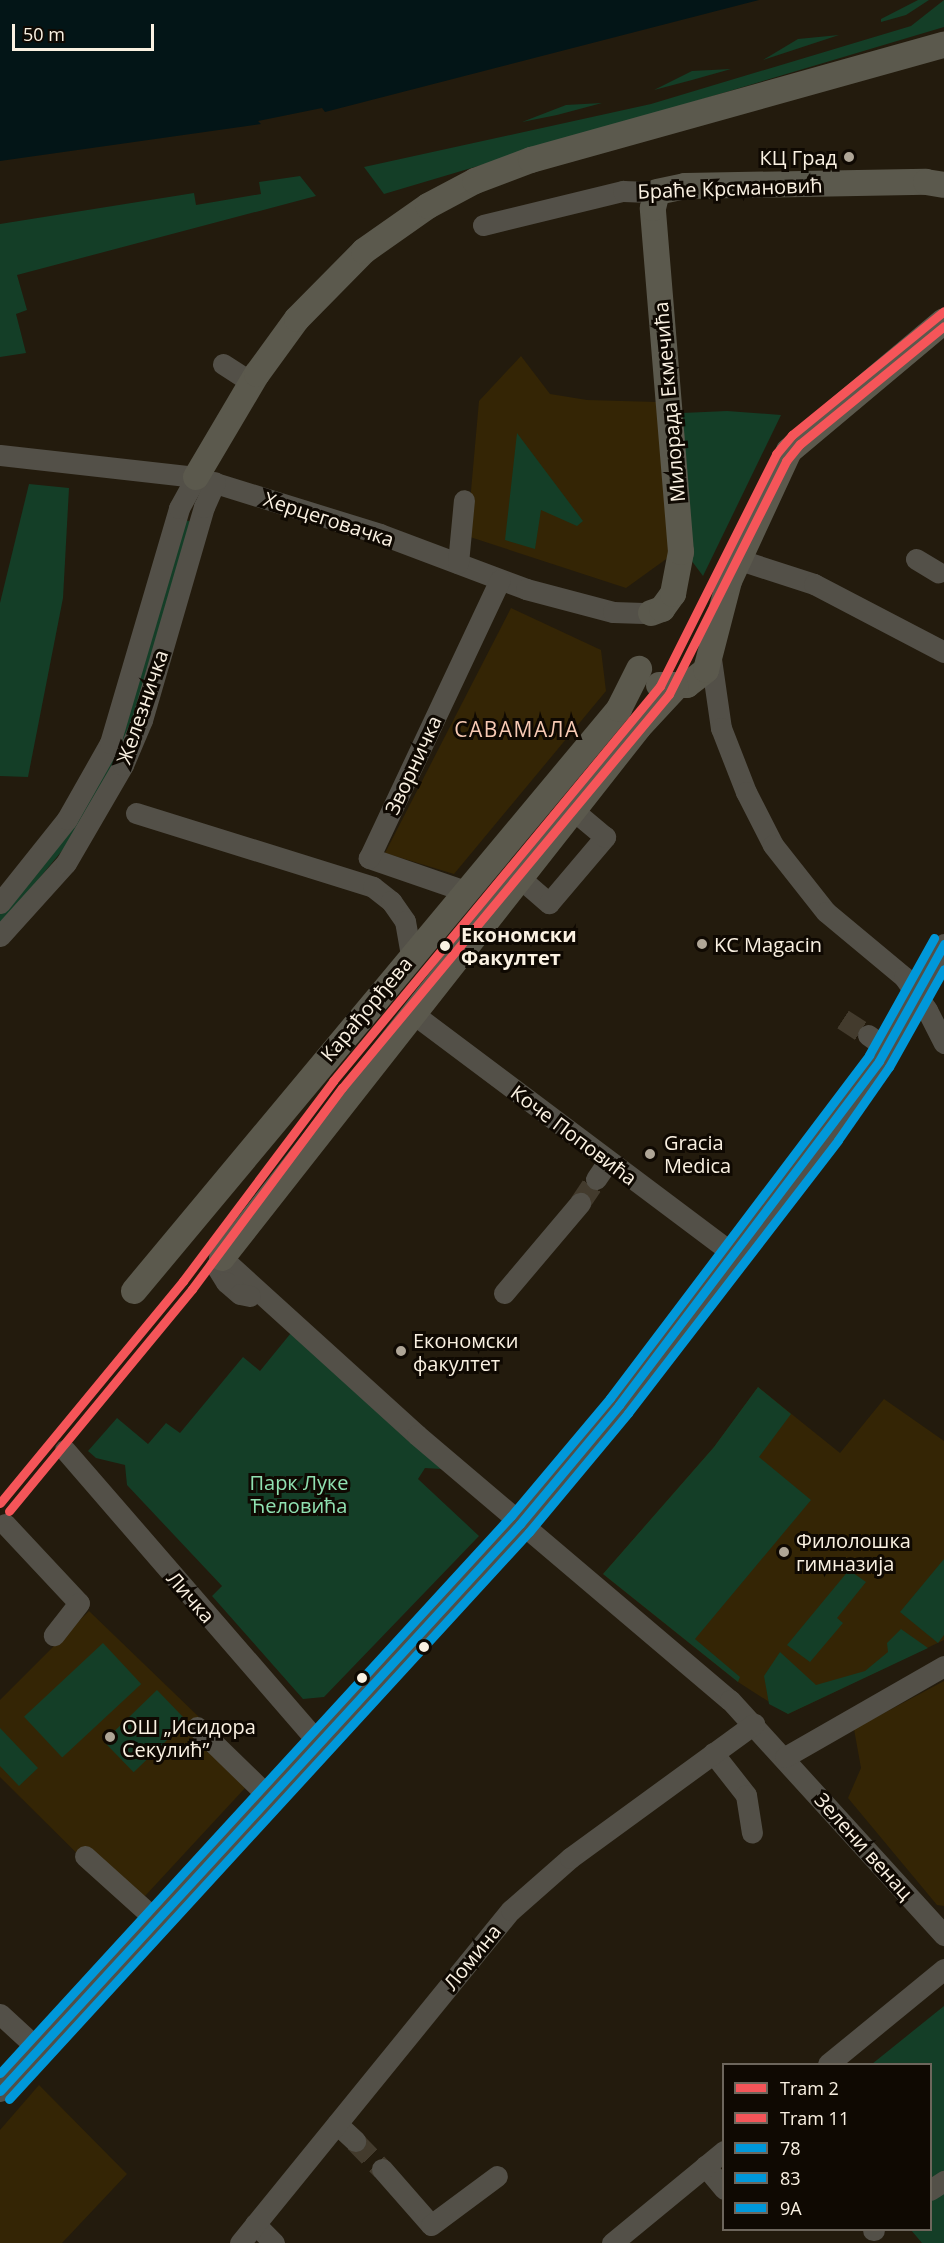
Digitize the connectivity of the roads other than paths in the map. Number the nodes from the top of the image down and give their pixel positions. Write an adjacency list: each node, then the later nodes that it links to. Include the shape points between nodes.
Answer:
1 (944, 45): 7 (main road, via 542,156 475,181 428,206 356,259 297,319)
2 (944, 185): 3 (main road, Браће Крсмановић, via 926,182 685,186)
3 (657, 192): 4 (street, Браће Крсмановић, via 623,191); 16 (main road, Милорада Екмечића, via 653,208 681,552 678,579)
4 (483, 225)
5 (944, 321): 11 (main road, via 789,451)
6 (223, 364): 7 (street)
7 (252, 383): 9 (main road)
8 (0, 455): 9 (street, Херцеговачка)
9 (206, 480): 13 (street, Херцеговачка); 24 (street, Железничка, via 179,508 110,743 67,819); 25 (street, Железничка, via 204,507 142,720 123,765 66,863)
10 (464, 500): 13 (street)
11 (737, 559): 17 (main road, via 719,607); 18 (street, via 815,580)
12 (916, 559): 14 (street)
13 (458, 563): 15 (street, Херцеговачка)
14 (938, 572)
15 (500, 580): 16 (street, Херцеговачка, via 613,612); 23 (street, Зворничка, via 369,858)
16 (657, 611)
17 (711, 650): 19 (main road, Карађорђева, via 698,679); 28 (street, via 714,699 732,760 783,861 826,912 904,977)
18 (944, 652)
19 (676, 687): 20 (main road, Карађорђева, via 639,727); 23 (main road, Карађорђева, via 651,682 636,663 619,709)
20 (574, 811): 22 (main road, Карађорђева); 22 (street, via 605,837 549,903)
21 (136, 813): 27 (street, via 373,887 391,901 405,921)
22 (521, 879): 29 (main road, Карађорђева)
23 (465, 891): 27 (main road, Карађорђева)
24 (0, 903)
25 (0, 936)
26 (944, 944): 28 (street)
27 (411, 956): 36 (main road, Карађорђева)
28 (918, 994): 30 (street); 34 (street, via 879,1061 828,1133)
29 (415, 1015): 31 (street, Коче Поповића); 35 (main road, Карађорђева)
30 (944, 1043)
31 (608, 1161): 32 (street); 34 (street, Коче Поповића)
32 (596, 1179)
33 (580, 1203): 37 (street)
34 (733, 1254): 42 (street, via 619,1405)
35 (222, 1258): 42 (street, Зелени венац)
36 (134, 1290)
37 (504, 1293)
38 (250, 1296): 39 (street, via 278,1320)
39 (274, 1325)
40 (64, 1450): 47 (street, Личка)
41 (5, 1524): 43 (street, via 79,1603)
42 (520, 1524): 45 (street, Зелени венац); 47 (street)
43 (54, 1635)
44 (944, 1666): 49 (street)
45 (754, 1724): 48 (street, Ломина); 49 (street, Зелени венац)
46 (197, 1727): 50 (street)
47 (319, 1743): 50 (street)
48 (713, 1753): 51 (street, via 746,1795); 60 (street, Ломина, via 570,1858 511,1910)
49 (784, 1757): 54 (street, Зелени венац)
50 (269, 1797): 53 (street)
51 (752, 1833)
52 (85, 1856): 53 (street)
53 (156, 1920): 57 (street)
54 (944, 1935)
55 (944, 1969): 58 (street)
56 (0, 2014): 57 (street)
57 (37, 2049): 59 (street)
58 (829, 2063)
59 (0, 2091)
60 (337, 2124): 61 (street); 66 (street, Ломина)
61 (355, 2141)
62 (716, 2162): 65 (street); 69 (street)
63 (382, 2169): 64 (street, via 430,2225)
64 (497, 2176)
65 (722, 2185)
66 (255, 2224): 67 (street, Ломина); 68 (street)
67 (240, 2243)
68 (274, 2243)
69 (612, 2243)

